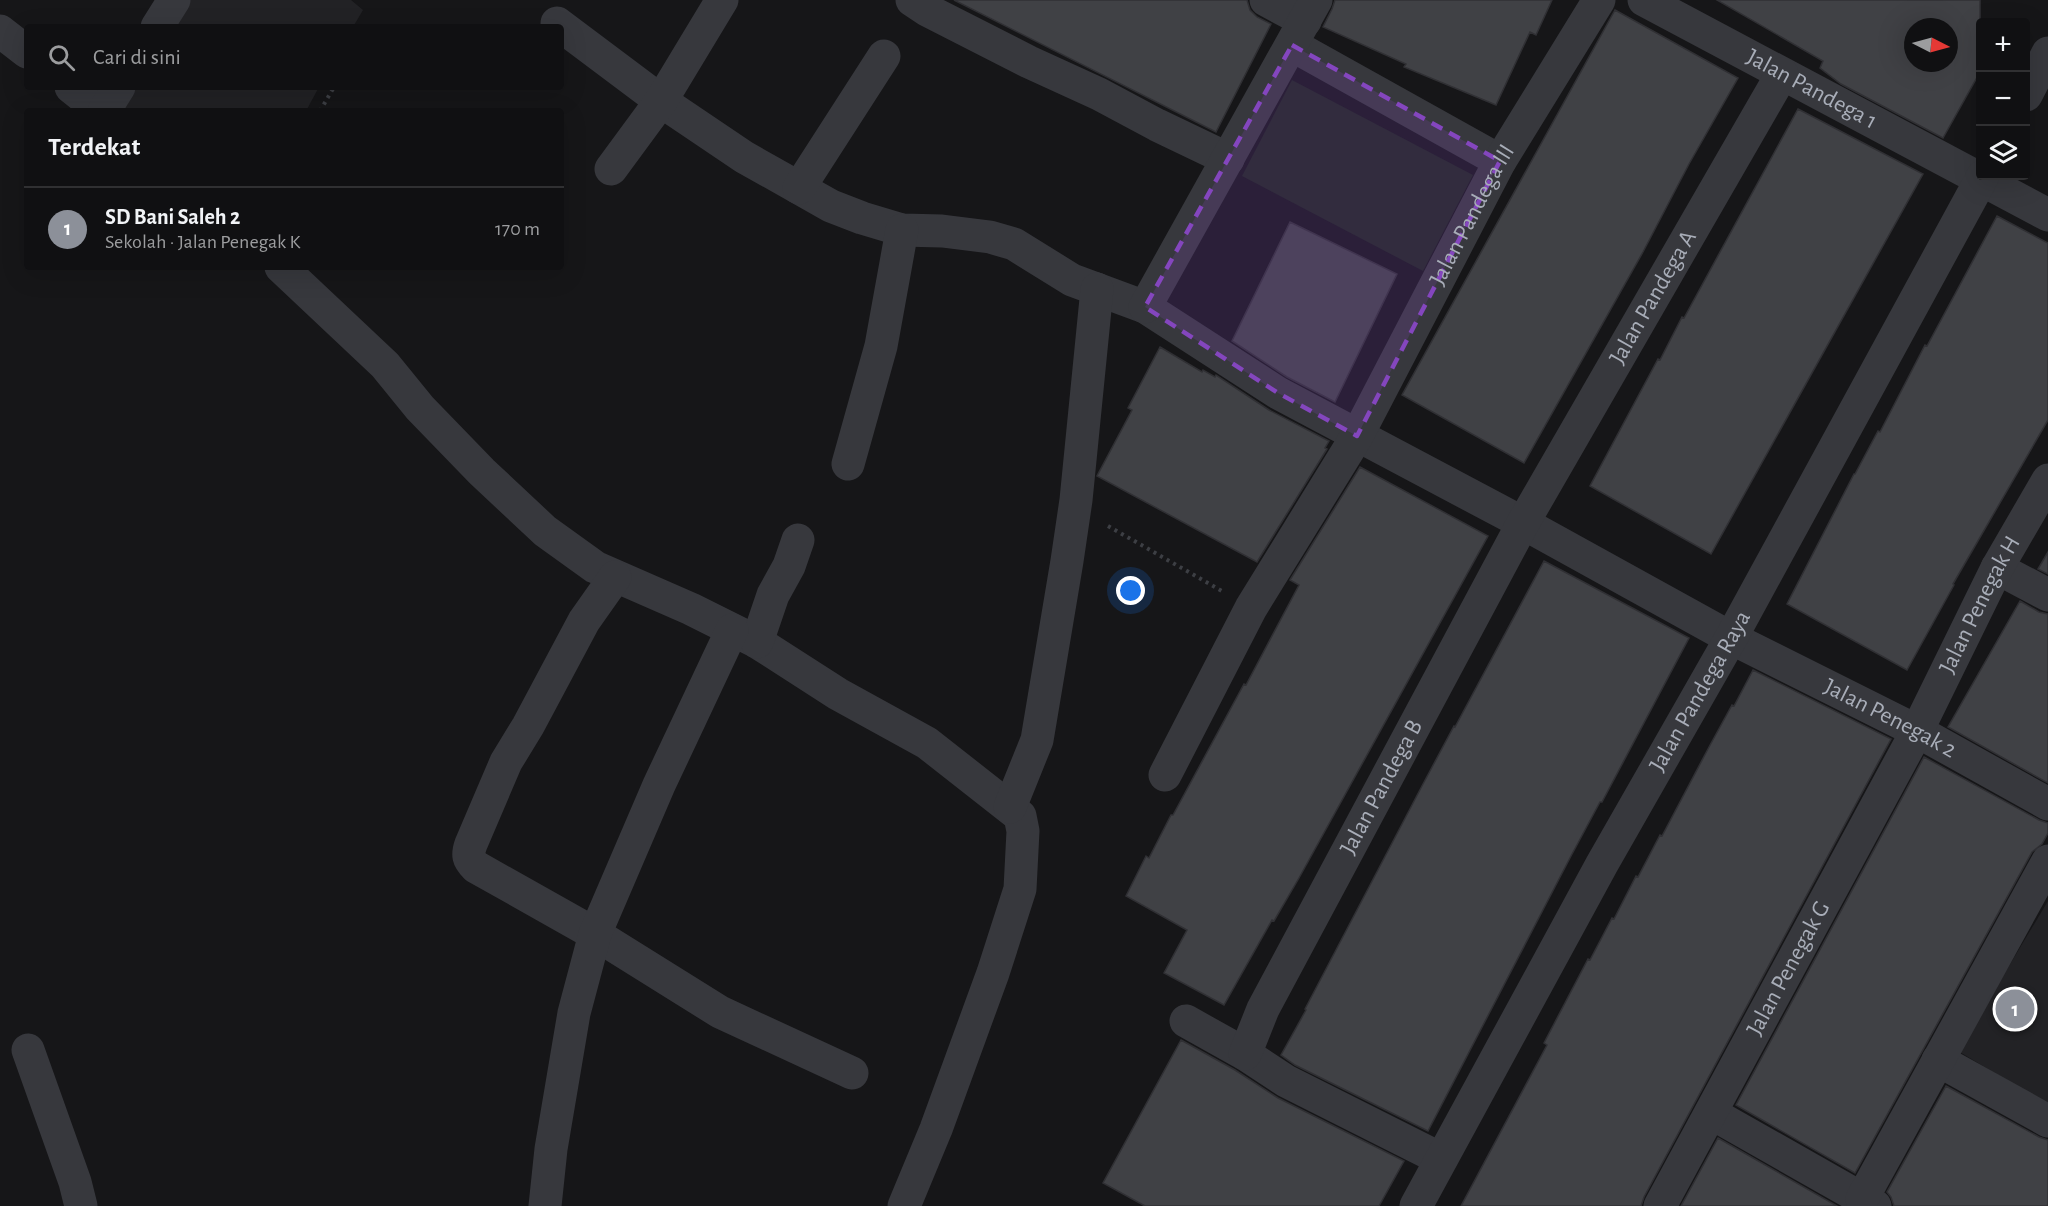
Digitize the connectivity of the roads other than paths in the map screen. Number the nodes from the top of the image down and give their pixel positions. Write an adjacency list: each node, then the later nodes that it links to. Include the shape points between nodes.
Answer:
1 (174, 0): 8 (street)
2 (722, 0): 18 (street)
3 (912, 0): 21 (street)
4 (1266, 0): 7 (street)
5 (1599, 0): 22 (street, Jalan Pandega III)
6 (1644, 0): 14 (street, Jalan Pandega 1)
7 (1304, 22): 21 (street); 22 (street)
8 (159, 24)
9 (564, 28): 18 (street, Jalan Penegak 2)
10 (0, 31): 11 (street)
11 (24, 50)
12 (2048, 53): 15 (street)
13 (884, 56): 27 (street)
14 (1782, 74): 24 (street, Jalan Pandega 1); 36 (street, Jalan Pandega A)
15 (2030, 87)
16 (75, 90): 19 (street)
17 (117, 90): 20 (street)
18 (661, 101): 23 (street); 27 (street, Jalan Penegak 2, via 744,157)
19 (99, 108)
20 (105, 108)
21 (1228, 159): 32 (street)
22 (1500, 161): 33 (street, Jalan Pandega III)
23 (611, 169)
24 (1976, 175)
25 (1981, 180): 43 (street, Jalan Pandega Raya)
26 (1986, 180): 28 (street, Jalan Pandega 1)
27 (799, 188): 29 (street, Jalan Penegak 2, via 831,206)
28 (2048, 215)
29 (902, 230): 31 (street, Jalan Penegak 2, via 961,233 1014,244 1072,280); 34 (street, via 881,346)
30 (284, 270): 39 (street, via 385,365 420,408 545,531)
31 (1097, 289): 32 (street, Jalan Penegak 2); 46 (street, via 1074,507 1036,740)
32 (1145, 308): 33 (street, Jalan Penegak 2, via 1278,393)
33 (1357, 436): 36 (street, Jalan Penegak 2); 45 (street, Jalan Pandega III, via 1251,608)
34 (848, 464)
35 (2048, 480): 38 (street, Jalan Penegak H)
36 (1523, 523): 43 (street, Jalan Penegak 2); 52 (street, Jalan Pandega B, via 1269,998)
37 (798, 540): 42 (street, via 773,595)
38 (1997, 568): 41 (street); 44 (street, Jalan Penegak H)
39 (615, 577): 42 (street); 49 (street, via 584,621 506,762 468,853 476,867)
40 (1076, 583): 46 (street, via 1063,677 1046,757 1038,782)
41 (2048, 595)
42 (744, 636): 46 (street); 49 (street, via 659,785)
43 (1731, 638): 44 (street, Jalan Penegak 2); 57 (street, Jalan Pandega Raya)
44 (1917, 731): 47 (street, Jalan Penegak 2); 55 (street, Jalan Penegak G)
45 (1165, 775)
46 (1014, 799): 61 (street, via 1023,831 1020,889 993,974)
47 (2048, 804)
48 (2048, 861): 53 (street)
49 (595, 934): 54 (street, via 720,1012); 60 (street, via 574,1013)
50 (1186, 1020): 52 (street)
51 (28, 1050): 59 (street)
52 (1245, 1054): 57 (street, via 1286,1081)
53 (1938, 1060): 56 (street); 58 (street)
54 (852, 1073)
55 (1711, 1113): 58 (street); 63 (street, Jalan Penegak G)
56 (2048, 1121)
57 (1441, 1159): 62 (street, Jalan Pandega Raya)
58 (1869, 1202)
59 (81, 1206)
60 (545, 1206)
61 (904, 1206)
62 (1416, 1206)
63 (1660, 1206)

